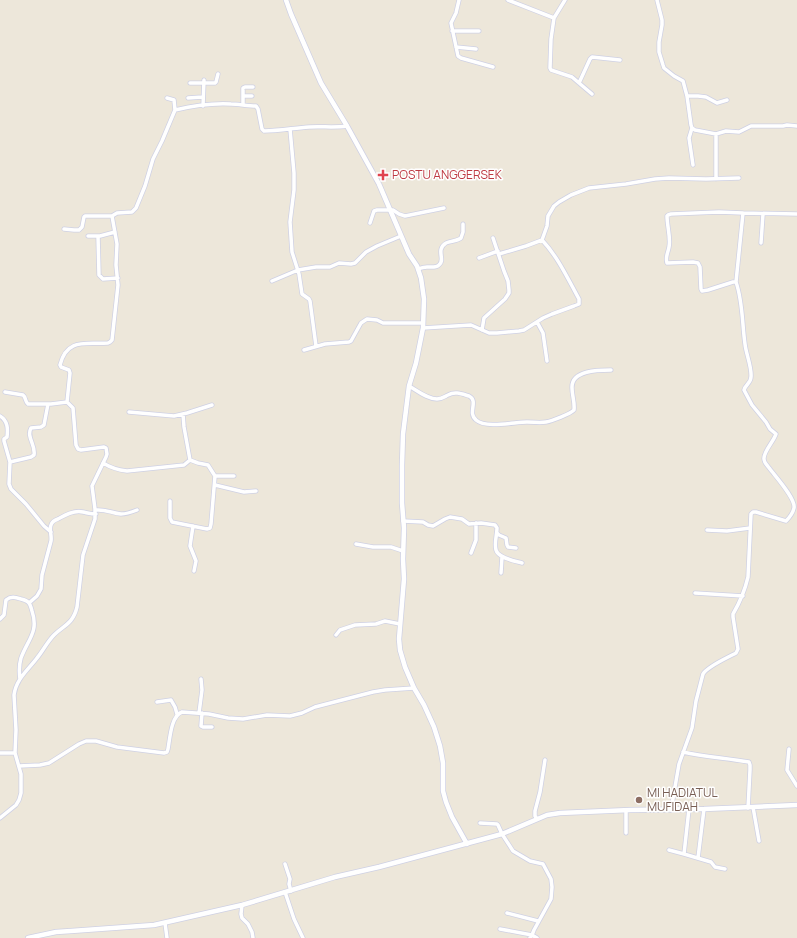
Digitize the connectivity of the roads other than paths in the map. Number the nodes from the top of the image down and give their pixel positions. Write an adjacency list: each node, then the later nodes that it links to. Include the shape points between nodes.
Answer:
1 (286, 0): 29 (street, via 321,83)
2 (459, 0): 7 (street, via 450,23)
3 (508, 0): 6 (street)
4 (565, 0): 6 (street)
5 (657, 0): 21 (street, via 662,20 658,42 663,65 682,81)
6 (554, 18): 16 (street, via 551,69 572,77)
7 (452, 31): 8 (street); 9 (street)
8 (478, 31)
9 (456, 47): 10 (street); 12 (street, via 459,57)
10 (476, 49)
11 (620, 60): 16 (street, via 592,57)
12 (493, 67)
13 (218, 74): 14 (street, via 216,82)
14 (204, 81): 15 (street); 22 (street)
15 (190, 83)
16 (579, 83): 18 (street)
17 (253, 87): 19 (street, via 244,87)
18 (592, 94)
19 (243, 96): 20 (street); 26 (street)
20 (252, 96)
21 (687, 96): 25 (street, via 706,97 717,102); 31 (street)
22 (202, 97): 24 (street); 27 (street)
23 (167, 98): 28 (street, via 174,100)
24 (188, 98)
25 (727, 100)
26 (243, 105): 27 (street); 32 (street, via 256,106 263,130)
27 (202, 106): 28 (street)
28 (174, 110): 42 (street, via 136,208 132,212 116,213)
29 (347, 126): 32 (street); 38 (street, via 380,184)
30 (797, 126): 33 (street, via 750,126 739,132 726,131)
31 (692, 128): 33 (street); 34 (street, via 689,138)
32 (290, 129): 56 (street, via 294,173 290,222 292,252)
33 (716, 134): 36 (street)
34 (693, 165)
35 (739, 178): 36 (street)
36 (716, 179): 51 (street, via 647,179 589,188 571,195 554,206 548,216)
37 (444, 208): 38 (street, via 406,216)
38 (390, 210): 43 (street, via 375,210); 49 (street)
39 (743, 213): 40 (street); 59 (street); 59 (street, via 667,216 670,246 667,263 698,263 702,290)
40 (763, 214): 41 (street); 52 (street)
41 (797, 214)
42 (112, 216): 45 (street, via 86,216 79,230); 46 (street)
43 (370, 223)
44 (464, 224): 55 (street, via 461,238 446,243 441,248 438,266)
45 (64, 229)
46 (115, 232): 48 (street); 57 (street, via 118,244)
47 (88, 236): 48 (street)
48 (98, 236): 57 (street, via 99,275 103,279)
49 (401, 236): 55 (street); 56 (street, via 376,246 352,264 339,263 330,267)
50 (493, 238): 53 (street)
51 (542, 240): 53 (street); 60 (street, via 556,257 576,293 579,304)
52 (761, 243)
53 (498, 252): 54 (street); 62 (street, via 508,281 509,293 484,318)
54 (479, 258)
55 (418, 269): 61 (street, via 424,299)
56 (298, 270): 58 (street); 63 (street, via 302,294 310,301)
57 (118, 278): 69 (street, via 111,341 73,346 60,363 60,367 69,370 70,373)
58 (272, 281)
59 (736, 282): 88 (street, via 751,374 751,380 744,390 776,434 764,460 794,506 786,521 753,512)
60 (537, 322): 62 (street, via 520,331 489,333); 65 (street, via 542,333)
61 (423, 325): 62 (street, via 471,325); 63 (street, via 383,323 367,319 361,323 351,341); 67 (street)
62 (482, 330)
63 (316, 346): 64 (street)
64 (304, 350)
65 (547, 361)
66 (611, 370): 67 (street, via 582,373 572,384 574,410 538,423 496,425 478,422 473,416 474,402 470,397 454,393 435,399)
67 (409, 386): 85 (street, via 403,434)
68 (5, 392): 70 (street, via 23,395 28,404)
69 (67, 402): 70 (street); 77 (street, via 73,408 78,449 105,447 107,454)
70 (48, 404): 76 (street, via 44,425 31,428 29,432 34,455)
71 (212, 405): 73 (street)
72 (129, 412): 73 (street, via 174,416)
73 (183, 414): 75 (street)
74 (0, 416): 76 (street, via 8,427 4,441)
75 (190, 460): 77 (street, via 184,465 127,471); 78 (street, via 208,465)
76 (10, 462): 90 (street, via 11,489)
77 (103, 463): 84 (street, via 92,486)
78 (215, 476): 79 (street); 80 (street)
79 (234, 476)
80 (215, 485): 81 (street, via 244,492); 87 (street, via 210,528)
81 (256, 492)
82 (170, 501): 87 (street, via 172,522)
83 (137, 510): 84 (street, via 122,514 107,510)
84 (96, 512): 90 (street, via 66,514 54,520 50,526); 108 (street, via 84,549 75,613 70,622 50,639)
85 (403, 521): 86 (street, via 423,522 433,526 450,517 467,523); 94 (street)
86 (476, 523): 91 (street, via 494,525 497,528); 95 (street, via 476,540)
87 (193, 526): 98 (street, via 190,546 196,561)
88 (750, 528): 89 (street); 101 (street, via 748,577)
89 (707, 530)
90 (51, 532): 102 (street, via 50,548 40,589 37,596)
91 (496, 532): 93 (street, via 506,538 508,547); 96 (street, via 496,550)
92 (356, 544): 94 (street, via 390,547)
93 (516, 548)
94 (403, 551): 106 (street, via 404,579)
95 (471, 553)
96 (502, 557): 97 (street); 99 (street)
97 (522, 563)
98 (194, 571)
99 (501, 573)
100 (694, 593): 101 (street)
101 (742, 596): 116 (street, via 733,614 738,650 704,672 692,728)
102 (29, 602): 103 (street, via 12,597); 108 (street, via 35,625 21,658)
103 (6, 604): 104 (street); 105 (street, via 4,615)
104 (0, 605)
105 (0, 619)
106 (400, 624): 107 (street, via 385,621 354,625 340,630); 110 (street, via 400,650)
107 (336, 635)
108 (20, 679): 117 (street, via 14,695)
109 (201, 679): 112 (street)
110 (414, 688): 112 (street, via 373,692 290,716 267,715 243,719); 134 (street, via 434,727 443,763 443,791 446,802)
111 (157, 702): 113 (street, via 171,700)
112 (200, 713): 113 (street); 114 (street, via 201,726)
113 (178, 714): 120 (street, via 174,719 167,752 164,753 86,741 49,763)
114 (212, 727)
115 (789, 748): 121 (street, via 787,770)
116 (683, 752): 123 (street, via 748,762); 125 (street)
117 (15, 753): 118 (street); 120 (street)
118 (0, 754)
119 (545, 760): 129 (street, via 535,811)
120 (18, 766): 128 (street, via 21,774 19,800)
121 (797, 786)
122 (797, 805): 123 (street)
123 (751, 808): 126 (street); 133 (street)
124 (689, 809): 125 (street); 126 (street); 136 (street)
125 (671, 810): 127 (street)
126 (704, 810): 137 (street)
127 (626, 811): 129 (street, via 560,813); 131 (street)
128 (0, 818)
129 (537, 819): 132 (street)
130 (480, 823): 132 (street, via 498,825)
131 (626, 833)
132 (502, 834): 134 (street); 144 (street, via 513,851 532,862 544,864 551,879 551,899)
133 (758, 842)
134 (467, 844): 140 (street, via 335,877)
135 (669, 850): 136 (street)
136 (684, 854): 137 (street)
137 (698, 858): 139 (street)
138 (285, 864): 140 (street)
139 (724, 869)
140 (291, 891): 141 (street)
141 (285, 892): 142 (street); 151 (street)
142 (242, 905): 145 (street); 150 (street, via 242,918 248,924)
143 (507, 913): 144 (street)
144 (538, 921): 147 (street)
145 (166, 923): 148 (street, via 56,932); 149 (street)
146 (500, 929): 147 (street)
147 (531, 936): 152 (street)
148 (28, 938)
149 (167, 938)
150 (253, 938)
151 (304, 938)
152 (537, 938)

